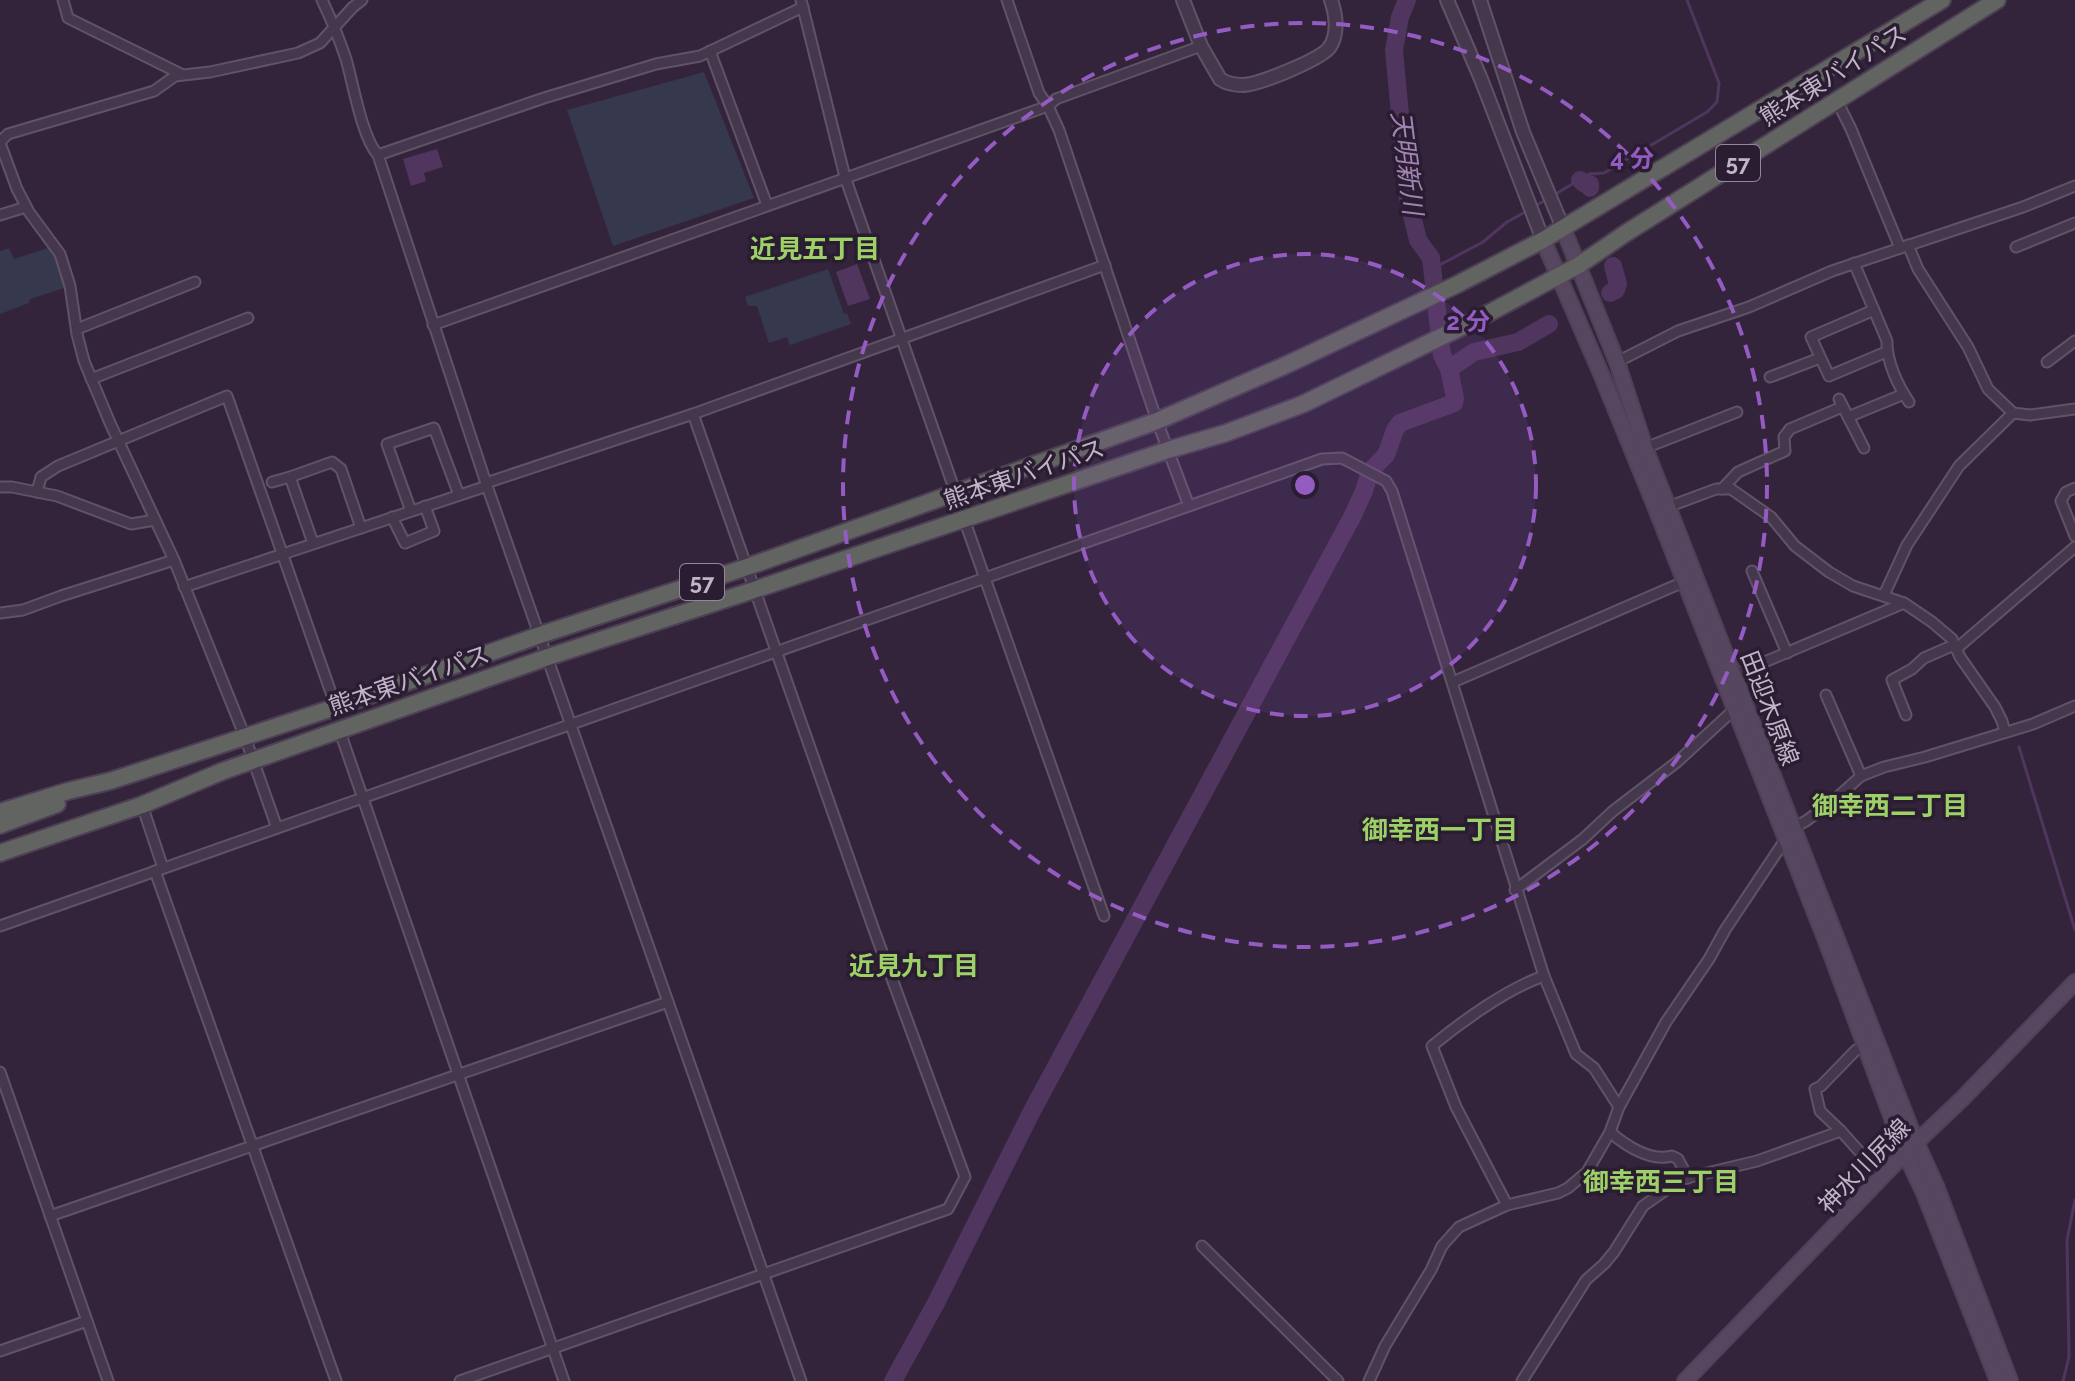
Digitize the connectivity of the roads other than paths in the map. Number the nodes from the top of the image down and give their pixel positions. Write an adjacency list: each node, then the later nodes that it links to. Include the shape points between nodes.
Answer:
1 (63, 0): 15 (street, via 68,18)
2 (322, 0): 12 (street)
3 (362, 0): 12 (street)
4 (1007, 0): 17 (street)
5 (1183, 0): 13 (street)
6 (1331, 0): 13 (street, via 1337,26 1329,47 1312,60 1256,83 1220,79)
7 (1447, 0): 27 (street)
8 (1480, 0): 26 (street, via 1523,132)
9 (1942, 0): 26 (highway, 熊本東バイパス / 57)
10 (1997, 0): 16 (highway, 熊本東バイパス / 57)
11 (802, 3): 14 (street); 20 (street)
12 (335, 26): 15 (street, via 320,43 298,53); 19 (street)
13 (1201, 46): 17 (street)
14 (710, 51): 19 (street, via 544,98); 22 (street)
15 (181, 75): 18 (street, via 154,91 8,134)
16 (1837, 101): 28 (street); 32 (highway, 熊本東バイパス / 57)
17 (1048, 106): 20 (street); 31 (street)
18 (0, 142): 23 (street)
19 (378, 155): 37 (street)
20 (845, 177): 22 (street); 39 (street)
21 (2074, 188): 28 (street)
22 (767, 205): 37 (street)
23 (26, 207): 24 (street); 38 (street, via 60,254)
24 (0, 215)
25 (2075, 223): 29 (street)
26 (1563, 228): 27 (highway, 熊本東バイパス / 57); 32 (main road, 田迎木原線)
27 (1543, 240): 33 (main road, 田迎木原線); 52 (highway, 熊本東バイパス / 57, via 1286,365)
28 (1904, 246): 30 (street); 49 (street, via 1968,347 1988,389)
29 (2016, 247)
30 (1854, 263): 35 (street); 43 (street, via 1678,331)
31 (1105, 265): 39 (street); 52 (street)
32 (1579, 265): 33 (highway, 熊本東バイパス / 57); 43 (main road, 田迎木原線)
33 (1560, 275): 56 (highway, 熊本東バイパス / 57, via 1303,404); 68 (main road, 田迎木原線)
34 (195, 282): 38 (street)
35 (1874, 310): 41 (street); 42 (street, via 1811,337)
36 (248, 318): 46 (street)
37 (433, 325): 59 (street)
38 (77, 329): 46 (street)
39 (903, 339): 50 (street); 64 (street)
40 (2075, 341): 44 (street)
41 (1886, 352): 42 (street, via 1829,376); 51 (street, via 1906,398)
42 (1820, 358): 45 (street)
43 (1617, 362): 54 (main road, 田迎木原線)
44 (2047, 362)
45 (1770, 377)
46 (91, 379): 53 (street)
47 (2075, 409): 49 (street)
48 (1737, 412): 54 (street)
49 (2013, 413): 85 (street, via 1959,466 1907,545)
50 (693, 414): 59 (street); 79 (street)
51 (1848, 417): 55 (street); 62 (street, via 1840,403 1790,429 1784,437 1785,451 1738,472)
52 (1157, 421): 56 (street); 64 (highway, 熊本東バイパス / 57)
53 (118, 440): 63 (street, via 58,466 41,477); 72 (street); 77 (street, via 227,396)
54 (1645, 448): 68 (main road, 田迎木原線)
55 (1864, 448)
56 (1168, 450): 67 (street); 71 (highway, 熊本東バイパス / 57)
57 (290, 477): 58 (street); 73 (street, via 332,462 341,469); 75 (street)
58 (272, 482)
59 (486, 484): 65 (street); 88 (street)
60 (0, 487): 63 (street)
61 (2075, 488): 74 (street, via 2061,501)
62 (1722, 489): 68 (street); 85 (street, via 1731,489 1771,517 1795,546 1829,572)
63 (37, 492): 72 (street, via 131,524)
64 (956, 494): 79 (highway, 熊本東バイパス / 57)
65 (459, 495): 66 (street); 69 (street, via 434,428 387,444)
66 (425, 506): 69 (street); 70 (street, via 434,531 405,543)
67 (1189, 506): 81 (street); 94 (street, via 1322,459 1342,458 1386,481)
68 (1663, 509): 82 (main road, 田迎木原線)
69 (411, 511): 70 (street)
70 (392, 517): 73 (street)
71 (964, 519): 81 (street); 84 (highway, 熊本東バイパス / 57)
72 (155, 520): 78 (street)
73 (361, 528): 75 (street)
74 (2075, 536)
75 (313, 543): 77 (street)
76 (2075, 547): 89 (street)
77 (282, 554): 83 (street); 98 (street)
78 (174, 560): 83 (street); 87 (street)
79 (747, 567): 84 (street); 88 (highway, 熊本東バイパス / 57)
80 (1752, 571): 91 (street)
81 (986, 577): 90 (street); 118 (street)
82 (1690, 579): 93 (main road, 田迎木原線); 94 (street)
83 (184, 587): 103 (street)
84 (754, 590): 90 (street); 92 (highway, 熊本東バイパス / 57)
85 (1884, 595): 86 (street)
86 (1904, 603): 89 (street, via 1952,639); 91 (street)
87 (0, 613)
88 (540, 635): 92 (street); 98 (highway, 熊本東バイパス / 57)
89 (1955, 647): 99 (street, via 1924,658 1892,680); 102 (street, via 1995,707)
90 (776, 651): 100 (street); 136 (street, via 965,1177 948,1209)
91 (1787, 653): 93 (street)
92 (548, 657): 100 (street); 101 (highway, 熊本東バイパス / 57)
93 (1728, 677): 96 (main road, 田迎木原線)
94 (1453, 682): 117 (street)
95 (1826, 695): 106 (street)
96 (1739, 706): 113 (main road, 田迎木原線); 117 (street)
97 (2075, 706): 102 (street)
98 (336, 707): 103 (highway, 熊本東バイパス / 57)
99 (1906, 715)
100 (572, 724): 108 (street); 122 (street)
101 (339, 729): 104 (highway, 熊本東バイパス / 57); 108 (street)
102 (2005, 732): 106 (street)
103 (245, 737): 104 (street); 107 (highway, 熊本東バイパス / 57)
104 (253, 760): 105 (highway, 熊本東バイパス / 57); 112 (street)
105 (223, 771): 109 (highway, 熊本東バイパス / 57); 114 (highway)
106 (1861, 776): 113 (street)
107 (110, 781): 110 (highway, 熊本東バイパス / 57); 111 (highway)
108 (362, 798): 112 (street); 124 (street)
109 (142, 805): 115 (highway, 熊本東バイパス / 57); 116 (street)
110 (0, 812)
111 (0, 825)
112 (277, 828): 116 (street)
113 (1789, 834): 123 (main road, 田迎木原線); 126 (street, via 1666,1022); 130 (main road, 田迎木原線)
114 (0, 843)
115 (0, 853)
116 (159, 870): 119 (street); 129 (street)
117 (1515, 890): 120 (street)
118 (1104, 916)
119 (0, 926)
120 (1544, 976): 126 (street, via 1576,1054 1594,1068); 133 (street, via 1494,1002 1432,1046 1456,1107)
121 (2075, 982): 130 (main road, 神水川尻線)
122 (668, 1002): 124 (street); 136 (street)
123 (1865, 1047): 127 (street, via 1815,1089 1820,1111); 130 (main road, 田迎木原線)
124 (458, 1075): 129 (street); 138 (street)
125 (1, 1079): 134 (street)
126 (1619, 1107): 128 (street)
127 (1841, 1131): 131 (street); 132 (street, via 1757,1161)
128 (1610, 1132): 132 (street, via 1642,1152 1678,1159); 133 (street, via 1587,1172 1568,1188)
129 (253, 1146): 134 (street); 141 (street)
130 (1911, 1148): 131 (main road, 神水川尻線); 149 (main road, 田迎木原線); 150 (main road, 田迎木原線, via 1936,1186)
131 (1882, 1177): 148 (main road, 神水川尻線)
132 (1688, 1178): 147 (street, via 1643,1206 1614,1252 1586,1280)
133 (1507, 1205): 146 (street, via 1459,1227 1442,1246)
134 (50, 1216): 137 (street)
135 (1202, 1246): 145 (street)
136 (762, 1274): 138 (street); 144 (street)
137 (87, 1321): 139 (street); 140 (street)
138 (553, 1348): 142 (street); 143 (street)
139 (0, 1351)
140 (108, 1381)
141 (336, 1381)
142 (460, 1381)
143 (564, 1381)
144 (801, 1381)
145 (1338, 1381)
146 (1369, 1381)
147 (1522, 1381)
148 (1685, 1381)
149 (1998, 1381)
150 (2010, 1381)

